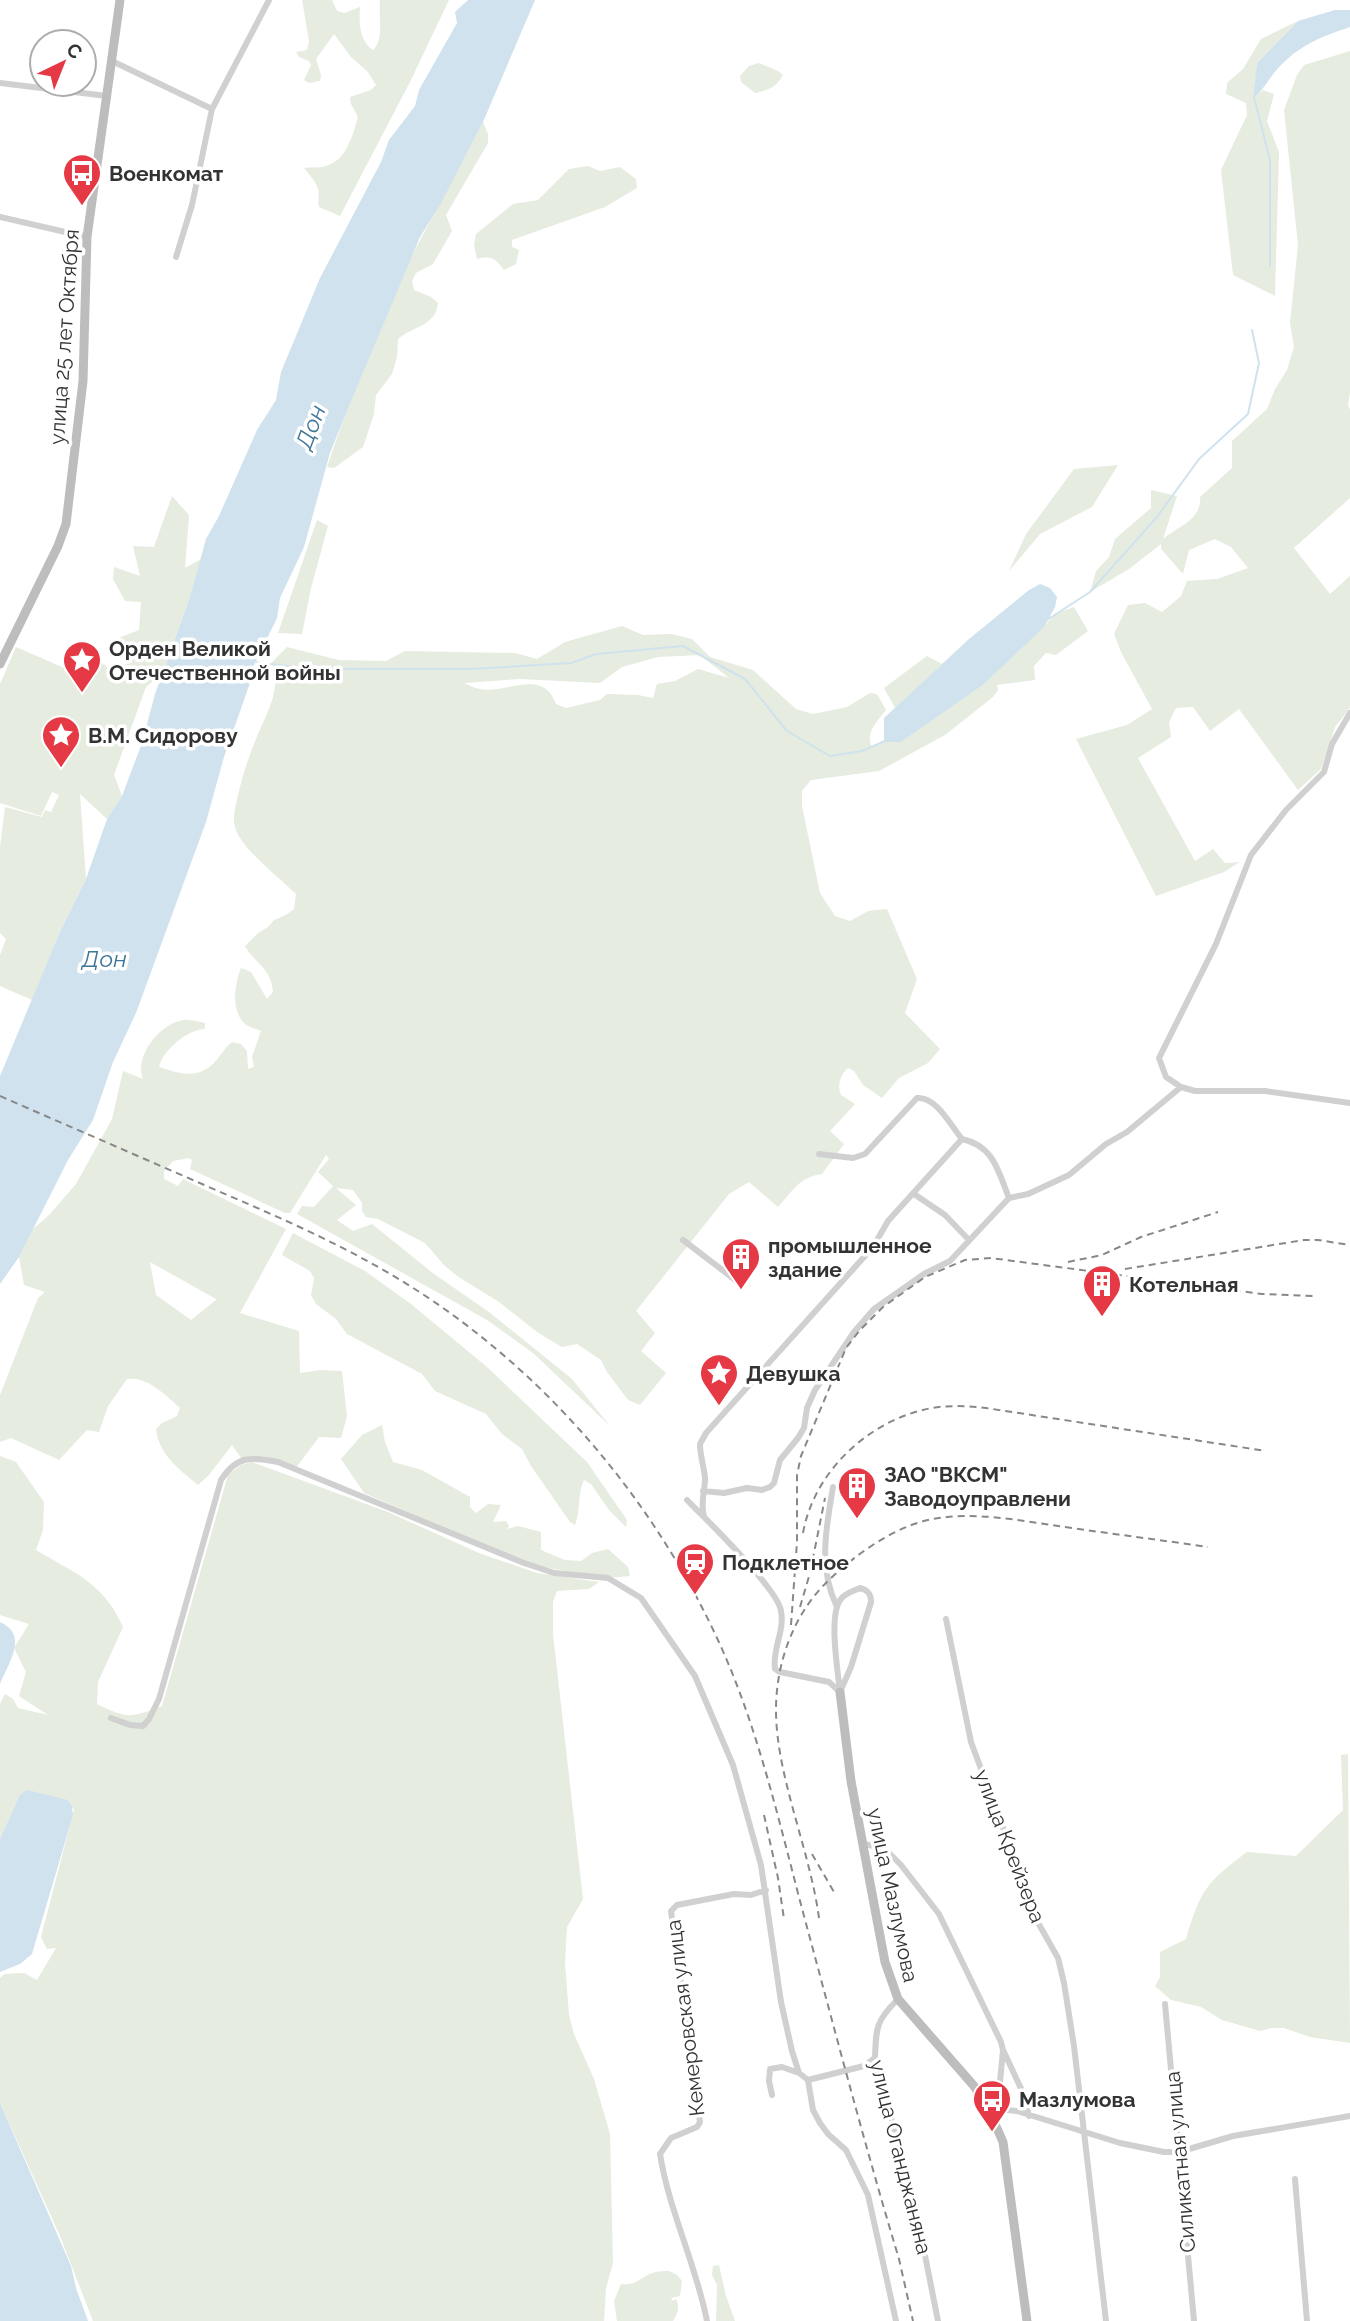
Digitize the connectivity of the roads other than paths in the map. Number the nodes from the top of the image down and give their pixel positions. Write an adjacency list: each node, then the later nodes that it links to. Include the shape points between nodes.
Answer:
1 (120, 0): 3 (street, улица 25 лет Октября)
2 (269, 0): 6 (street)
3 (112, 61): 5 (street, улица 25 лет Октября); 6 (street)
4 (0, 83): 5 (street)
5 (107, 96): 8 (street, улица 25 лет Октября)
6 (212, 109): 9 (street)
7 (0, 218): 8 (street)
8 (88, 237): 10 (street, улица 25 лет Октября, via 83,381 66,524)
9 (176, 257)
10 (0, 664)
11 (1350, 713): 12 (street, via 1332,744 1324,772 1251,855 1216,944 1159,1058 1166,1077)
12 (1181, 1087): 13 (street, via 1265,1091); 17 (street, via 1069,1175)
13 (1350, 1103)
14 (962, 1139): 15 (street, via 922,1097 865,1154 853,1158); 16 (street); 17 (street, via 975,1142 994,1160)
15 (819, 1154)
16 (914, 1194): 19 (street, via 945,1215); 22 (street, via 888,1221 873,1247 706,1433 700,1444)
17 (1009, 1198): 19 (street)
18 (683, 1240): 20 (street)
19 (969, 1240): 22 (street, via 950,1261 874,1309 854,1332 815,1390 804,1428 780,1460 770,1487)
20 (738, 1282)
21 (833, 1487): 25 (street, via 825,1567)
22 (703, 1491): 24 (street)
23 (687, 1500): 24 (street)
24 (704, 1517): 27 (street, via 754,1570 781,1608 775,1669 829,1682)
25 (836, 1607): 27 (street); 27 (street, via 860,1588 871,1595)
26 (946, 1619): 42 (street, улица Крейзера, via 971,1742 989,1797 1028,1905 1058,1958)
27 (840, 1692): 29 (street, улица Мазлумова)
28 (111, 1718): 30 (street, via 143,1726 159,1699 226,1472 242,1460 278,1462 524,1563 554,1573 608,1578 641,1598 695,1676 733,1765)
29 (864, 1844): 31 (street, улица Мазлумова, via 885,1962); 33 (street, via 884,1849 939,1914)
30 (766, 1890): 35 (street, via 781,2002); 45 (street, Кемеровская улица, via 677,1905 671,1911 700,2122 671,2138 660,2154)
31 (898, 1999): 34 (street, улица Оганджаняна, via 882,2015); 38 (street, улица Мазлумова)
32 (1165, 2004): 43 (street, Силикатная улица)
33 (1003, 2050): 38 (street, via 1000,2082); 40 (street)
34 (875, 2058): 36 (street, via 864,2066); 47 (street, улица Оганджаняна, via 917,2215)
35 (799, 2073): 36 (street); 37 (street, via 782,2067 770,2069)
36 (808, 2080): 46 (street, via 813,2110 828,2134 846,2150 869,2195)
37 (772, 2095)
38 (981, 2095): 39 (street, улица Мазлумова)
39 (988, 2108): 40 (street, via 1017,2110); 48 (street, улица Мазлумова, via 1003,2142)
40 (1029, 2116): 42 (street)
41 (1350, 2116): 43 (street, via 1233,2136)
42 (1084, 2132): 43 (street, via 1146,2149); 49 (street, улица Крейзера)
43 (1179, 2152): 50 (street, Силикатная улица)
44 (1295, 2179): 51 (street)
45 (707, 2321)
46 (896, 2321)
47 (938, 2321)
48 (1027, 2321)
49 (1106, 2321)
50 (1194, 2321)
51 (1307, 2321)

